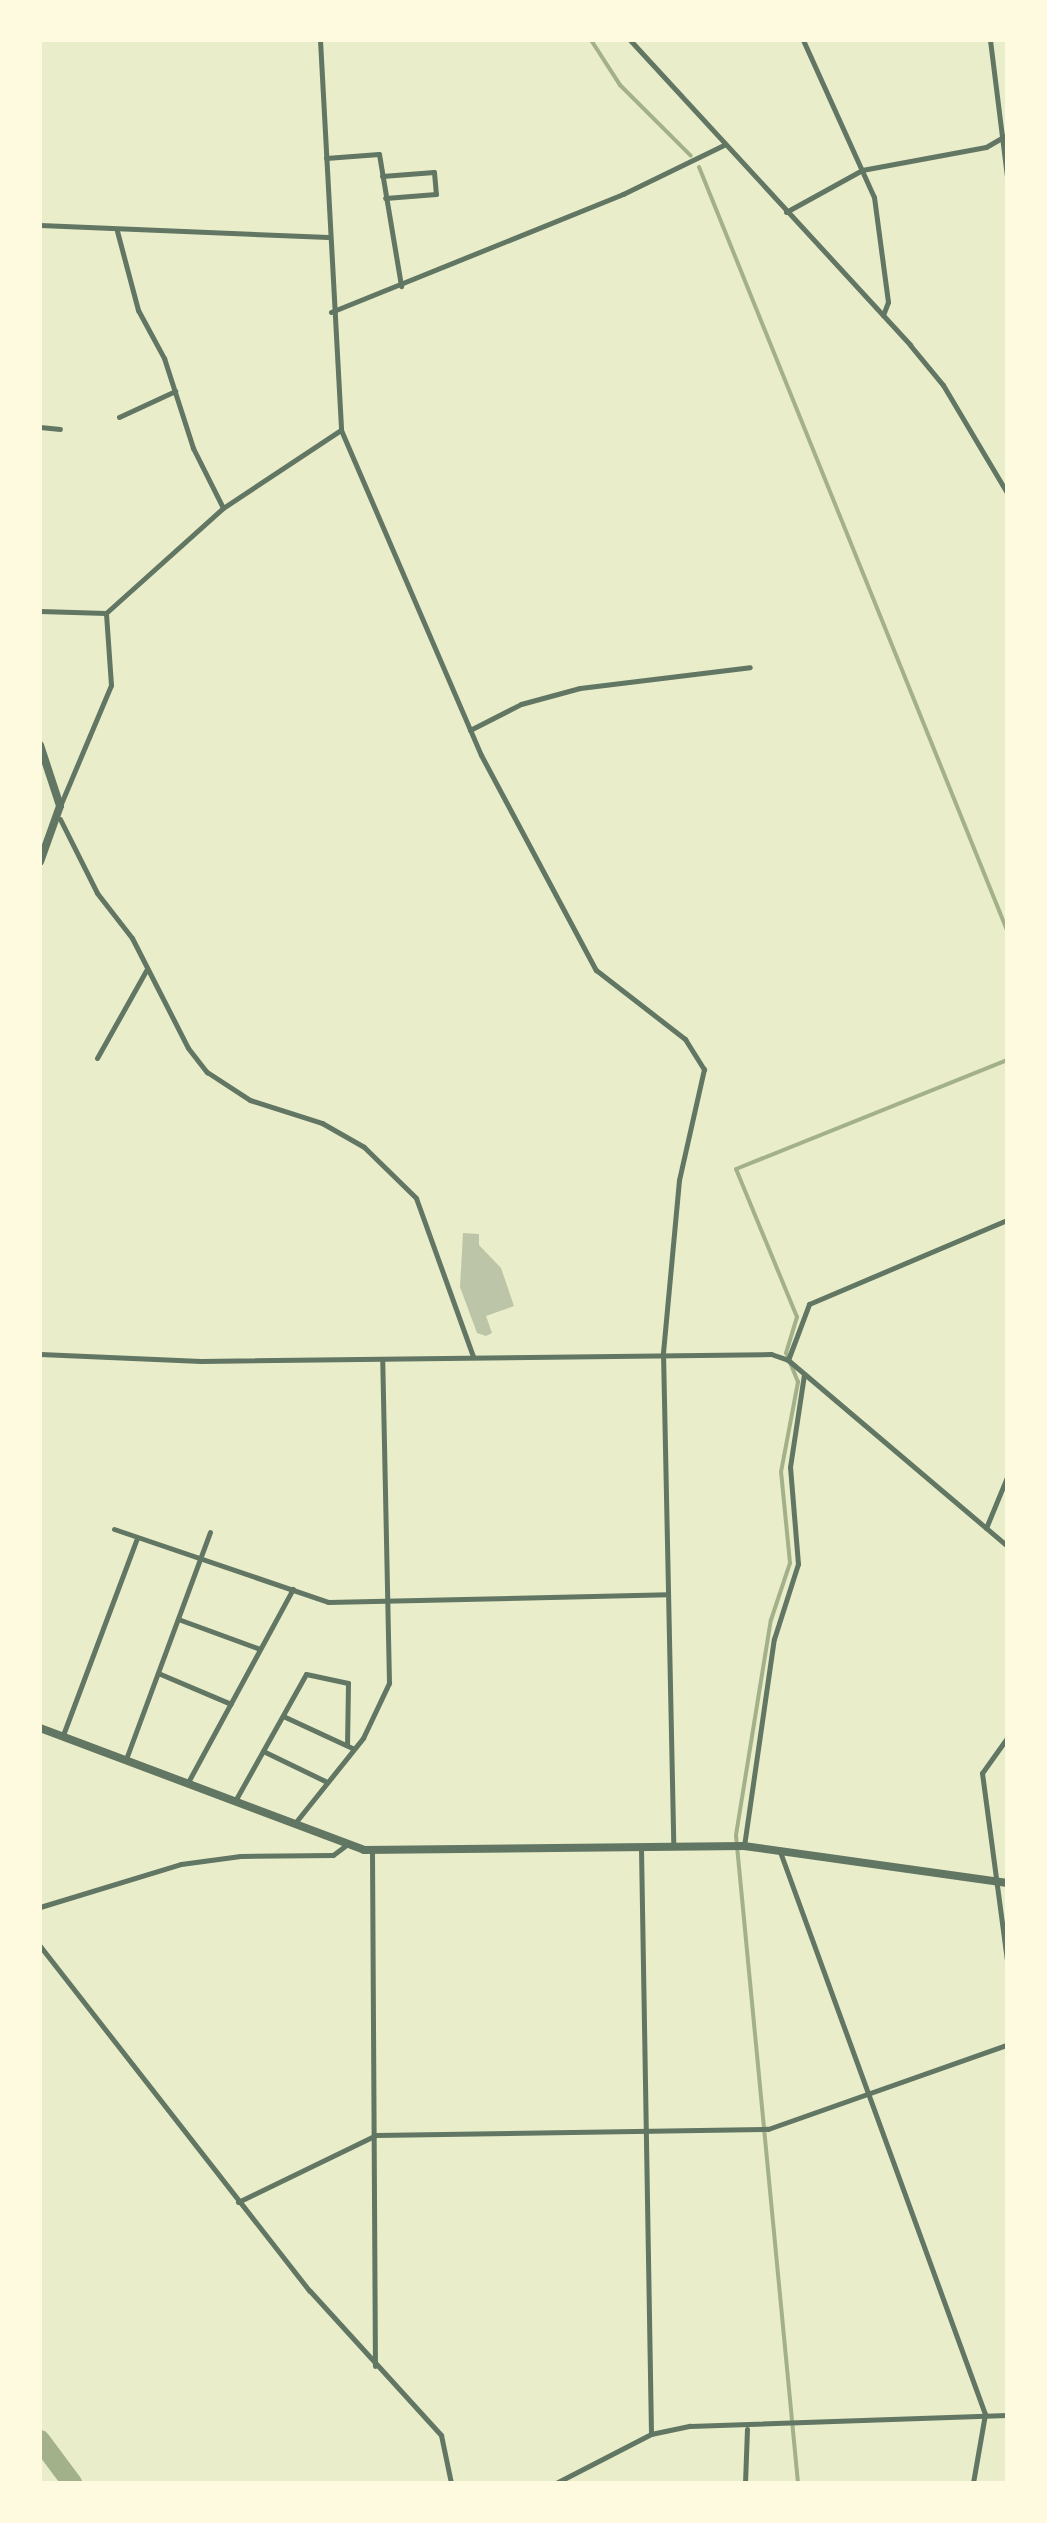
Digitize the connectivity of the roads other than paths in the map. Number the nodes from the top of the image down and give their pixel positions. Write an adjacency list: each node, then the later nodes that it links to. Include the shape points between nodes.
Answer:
1 (320, 40): 7 (street)
2 (630, 40): 6 (street)
3 (803, 40): 8 (street)
4 (990, 40): 5 (street)
5 (1004, 137): 8 (street); 10 (street)
6 (724, 145): 12 (street); 16 (street)
7 (326, 158): 9 (street, via 378,154); 15 (street)
8 (862, 170): 12 (street); 18 (street, via 874,198 888,302)
9 (382, 176): 11 (street); 11 (street, via 434,172 436,194)
10 (1007, 176)
11 (384, 198): 16 (street)
12 (786, 212): 18 (street)
13 (40, 225): 14 (street)
14 (117, 230): 15 (street); 19 (street, via 138,310)
15 (328, 237): 17 (street)
16 (401, 286): 17 (street)
17 (332, 312): 23 (street)
18 (883, 316): 24 (street, via 943,385)
19 (175, 391): 20 (street); 25 (street)
20 (118, 417)
21 (40, 427): 22 (street)
22 (60, 429)
23 (341, 430): 25 (street); 29 (street)
24 (1007, 493)
25 (223, 508): 27 (street)
26 (40, 611): 27 (street)
27 (106, 613): 31 (street, via 111,686)
28 (750, 667): 29 (street, via 580,688 521,704)
29 (470, 730): 37 (street, via 596,970 700,1054 704,1069 679,1180)
30 (40, 745): 31 (street)
31 (60, 806): 32 (street)
32 (60, 820): 33 (street); 34 (street, via 96,893)
33 (40, 862)
34 (147, 969): 35 (street); 39 (street, via 207,1072 250,1100 322,1123 393,1168 416,1198 440,1253)
35 (97, 1058)
36 (1007, 1220): 41 (street, via 808,1304)
37 (663, 1352): 39 (street); 41 (street); 51 (street)
38 (40, 1354): 40 (street)
39 (474, 1356): 40 (street)
40 (382, 1359): 52 (street)
41 (788, 1360): 42 (street)
42 (804, 1374): 44 (street); 70 (street, via 790,1467 798,1564 774,1638)
43 (1007, 1477): 44 (street)
44 (986, 1528): 48 (street)
45 (114, 1529): 47 (street)
46 (210, 1532): 49 (street)
47 (138, 1538): 49 (street); 59 (street)
48 (1007, 1546)
49 (201, 1558): 50 (street); 53 (street)
50 (293, 1588): 52 (street, via 328,1602); 54 (street)
51 (668, 1594): 52 (street); 71 (street)
52 (388, 1601): 62 (street, via 390,1684)
53 (178, 1618): 54 (street); 55 (street)
54 (260, 1649): 56 (street)
55 (158, 1673): 56 (street); 64 (street)
56 (230, 1704): 66 (street)
57 (283, 1716): 61 (street); 61 (street, via 306,1674 348,1682); 63 (street)
58 (40, 1728): 59 (street)
59 (63, 1735): 64 (street)
60 (1007, 1738): 75 (street, via 982,1773)
61 (347, 1744): 62 (street)
62 (354, 1749): 65 (street)
63 (263, 1751): 65 (street); 67 (street)
64 (125, 1763): 66 (street)
65 (327, 1782): 68 (street)
66 (187, 1784): 67 (street)
67 (235, 1801): 68 (street)
68 (294, 1823): 69 (street)
69 (346, 1846): 74 (street); 76 (street, via 334,1855 181,1864)
70 (744, 1846): 71 (street); 72 (street)
71 (673, 1848): 73 (street)
72 (778, 1848): 75 (street); 80 (street)
73 (640, 1849): 74 (street); 81 (street)
74 (372, 1850): 82 (street)
75 (1004, 1882): 78 (street)
76 (40, 1907)
77 (40, 1946): 83 (street)
78 (1007, 1960)
79 (1007, 2045): 80 (street)
80 (869, 2094): 81 (street, via 768,2129); 85 (street)
81 (646, 2130): 82 (street); 88 (street)
82 (376, 2135): 83 (street); 84 (street)
83 (238, 2202): 84 (street)
84 (375, 2366): 90 (street, via 441,2436)
85 (985, 2414): 86 (street); 87 (street); 94 (street)
86 (1007, 2415)
87 (747, 2429): 88 (street, via 690,2426); 93 (street)
88 (651, 2434): 89 (street)
89 (570, 2473): 91 (street); 92 (street)
90 (451, 2483)
91 (556, 2483)
92 (573, 2483)
93 (744, 2483)
94 (973, 2483)

